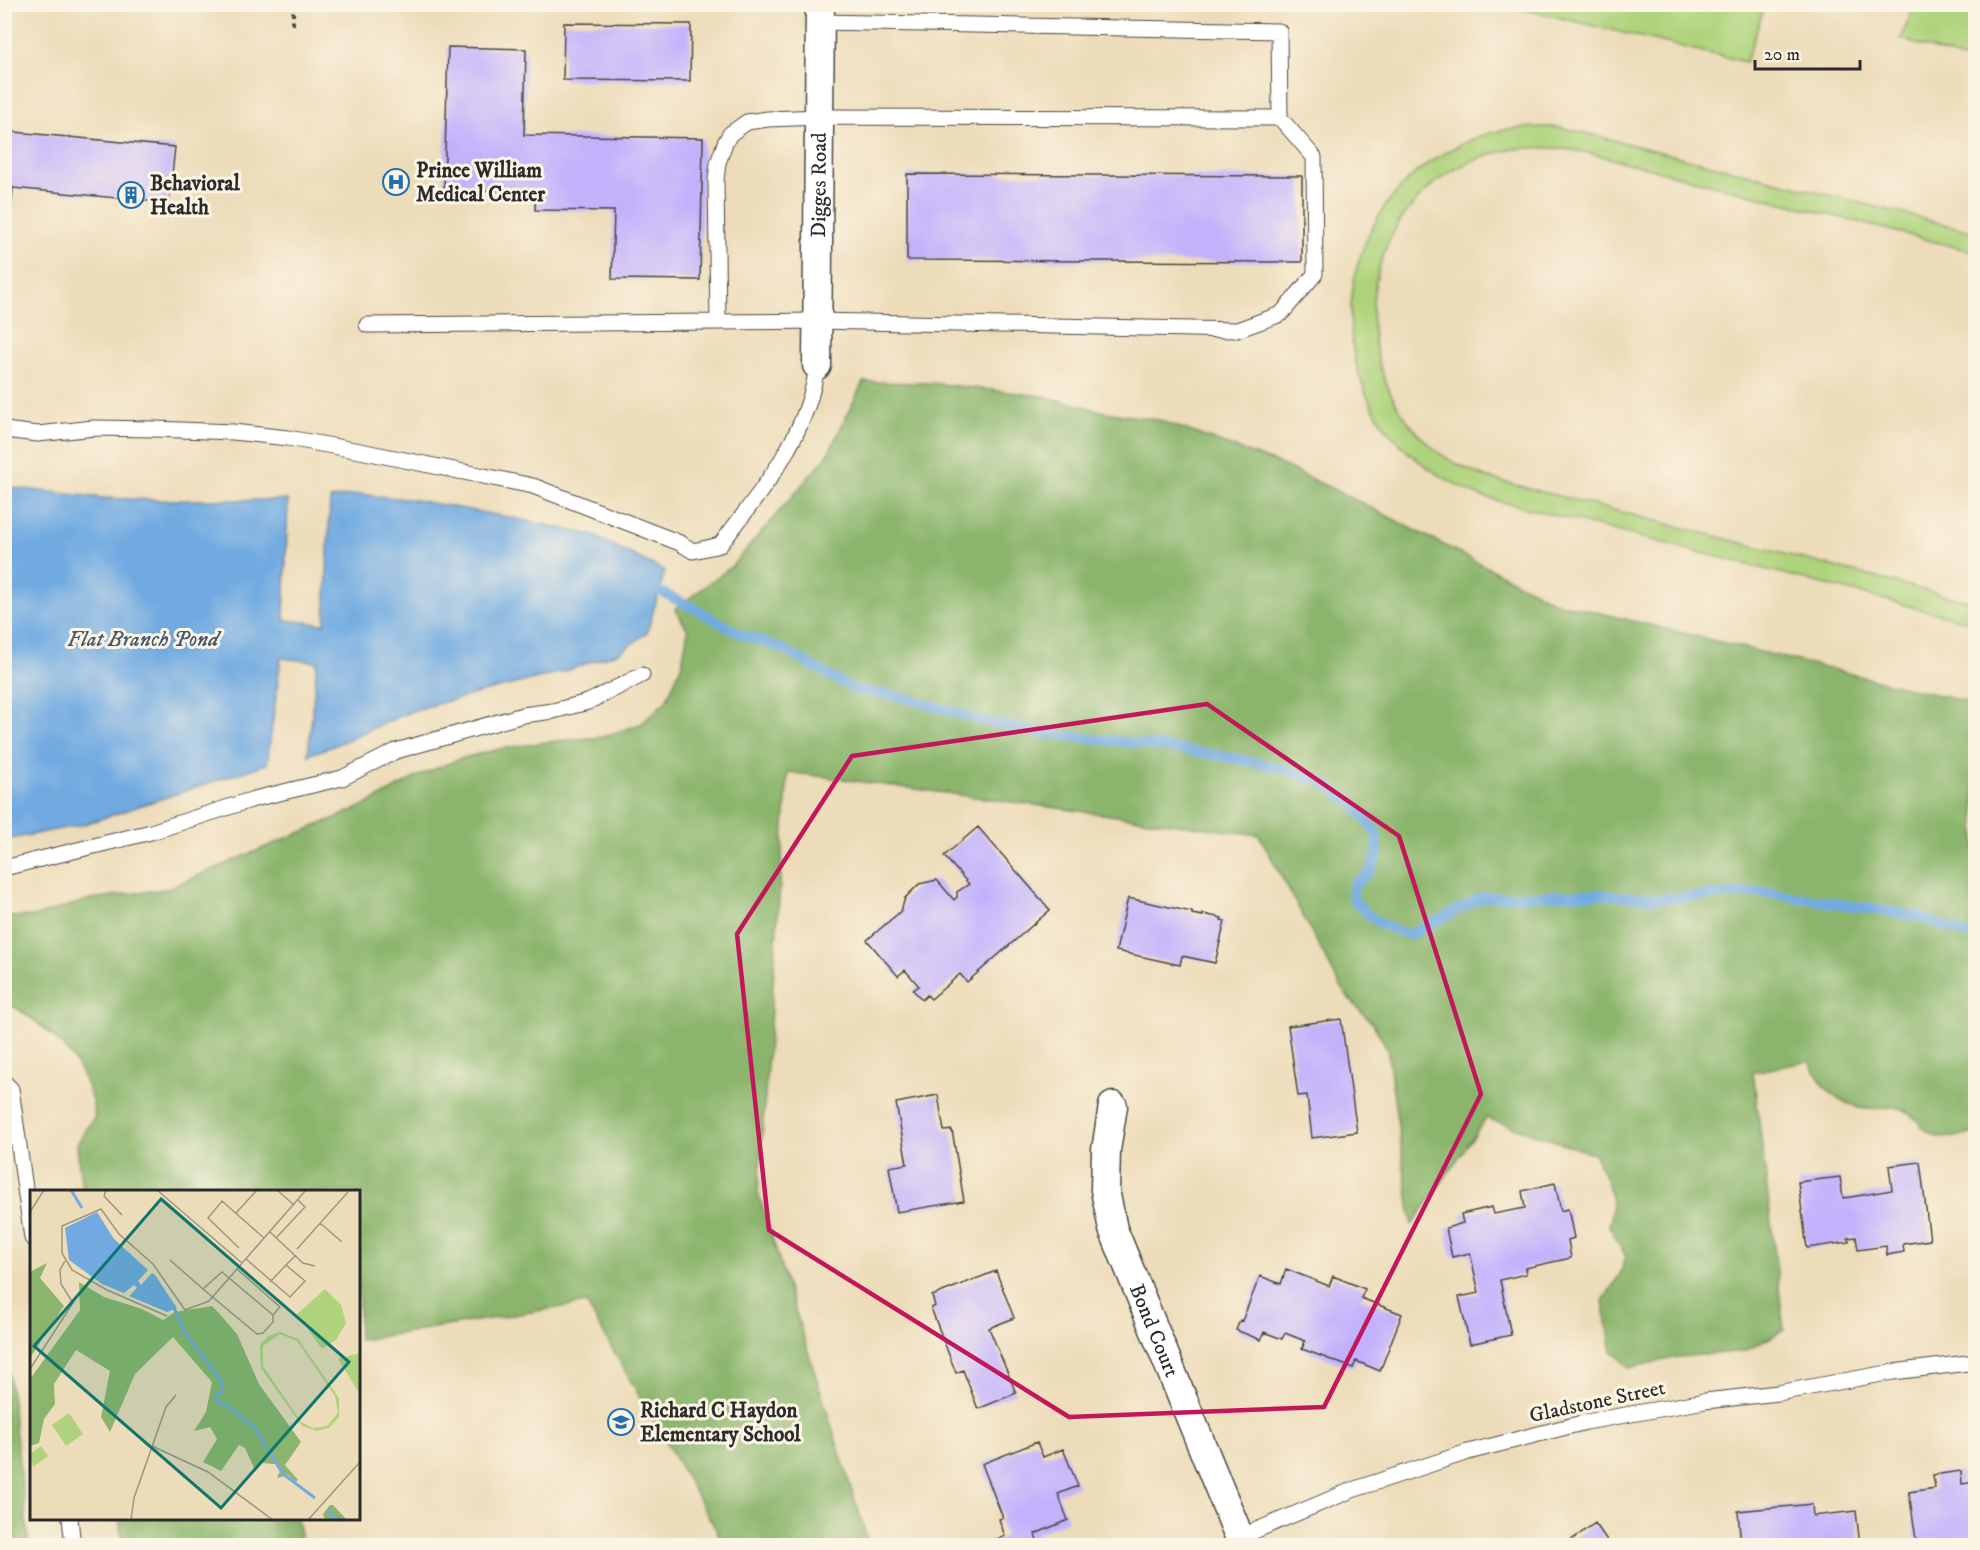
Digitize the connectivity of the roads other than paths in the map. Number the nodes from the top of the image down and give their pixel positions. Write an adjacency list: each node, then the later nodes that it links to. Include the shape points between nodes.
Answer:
1 (820, 13): 2 (street, Digges Road); 3 (lane, via 1280,31)
2 (819, 117): 3 (lane); 4 (lane, via 747,122 730,134 725,143 716,180); 5 (street, Digges Road)
3 (1280, 118): 5 (lane, via 1314,156 1316,274 1281,314 1237,330)
4 (718, 321): 5 (lane); 6 (lane)
5 (817, 321): 7 (street, Digges Road)
6 (367, 325)
7 (817, 365): 8 (lane, via 805,412 779,464 720,545 693,551 533,486 288,438 233,432 94,428 38,434)
8 (4, 430)
9 (642, 675): 10 (lane, via 588,702 523,715 396,751 342,778 254,799 151,832)
10 (4, 868)
11 (4, 1082): 13 (lane, via 11,1089)
12 (1113, 1106): 16 (street, Bond Court, via 1105,1190 1113,1229)
13 (30, 1224)
14 (1976, 1362): 16 (lane, Gladstone Street, via 1586,1422 1468,1452 1352,1490)
15 (70, 1520): 17 (lane)
16 (1242, 1541)
17 (73, 1545)

